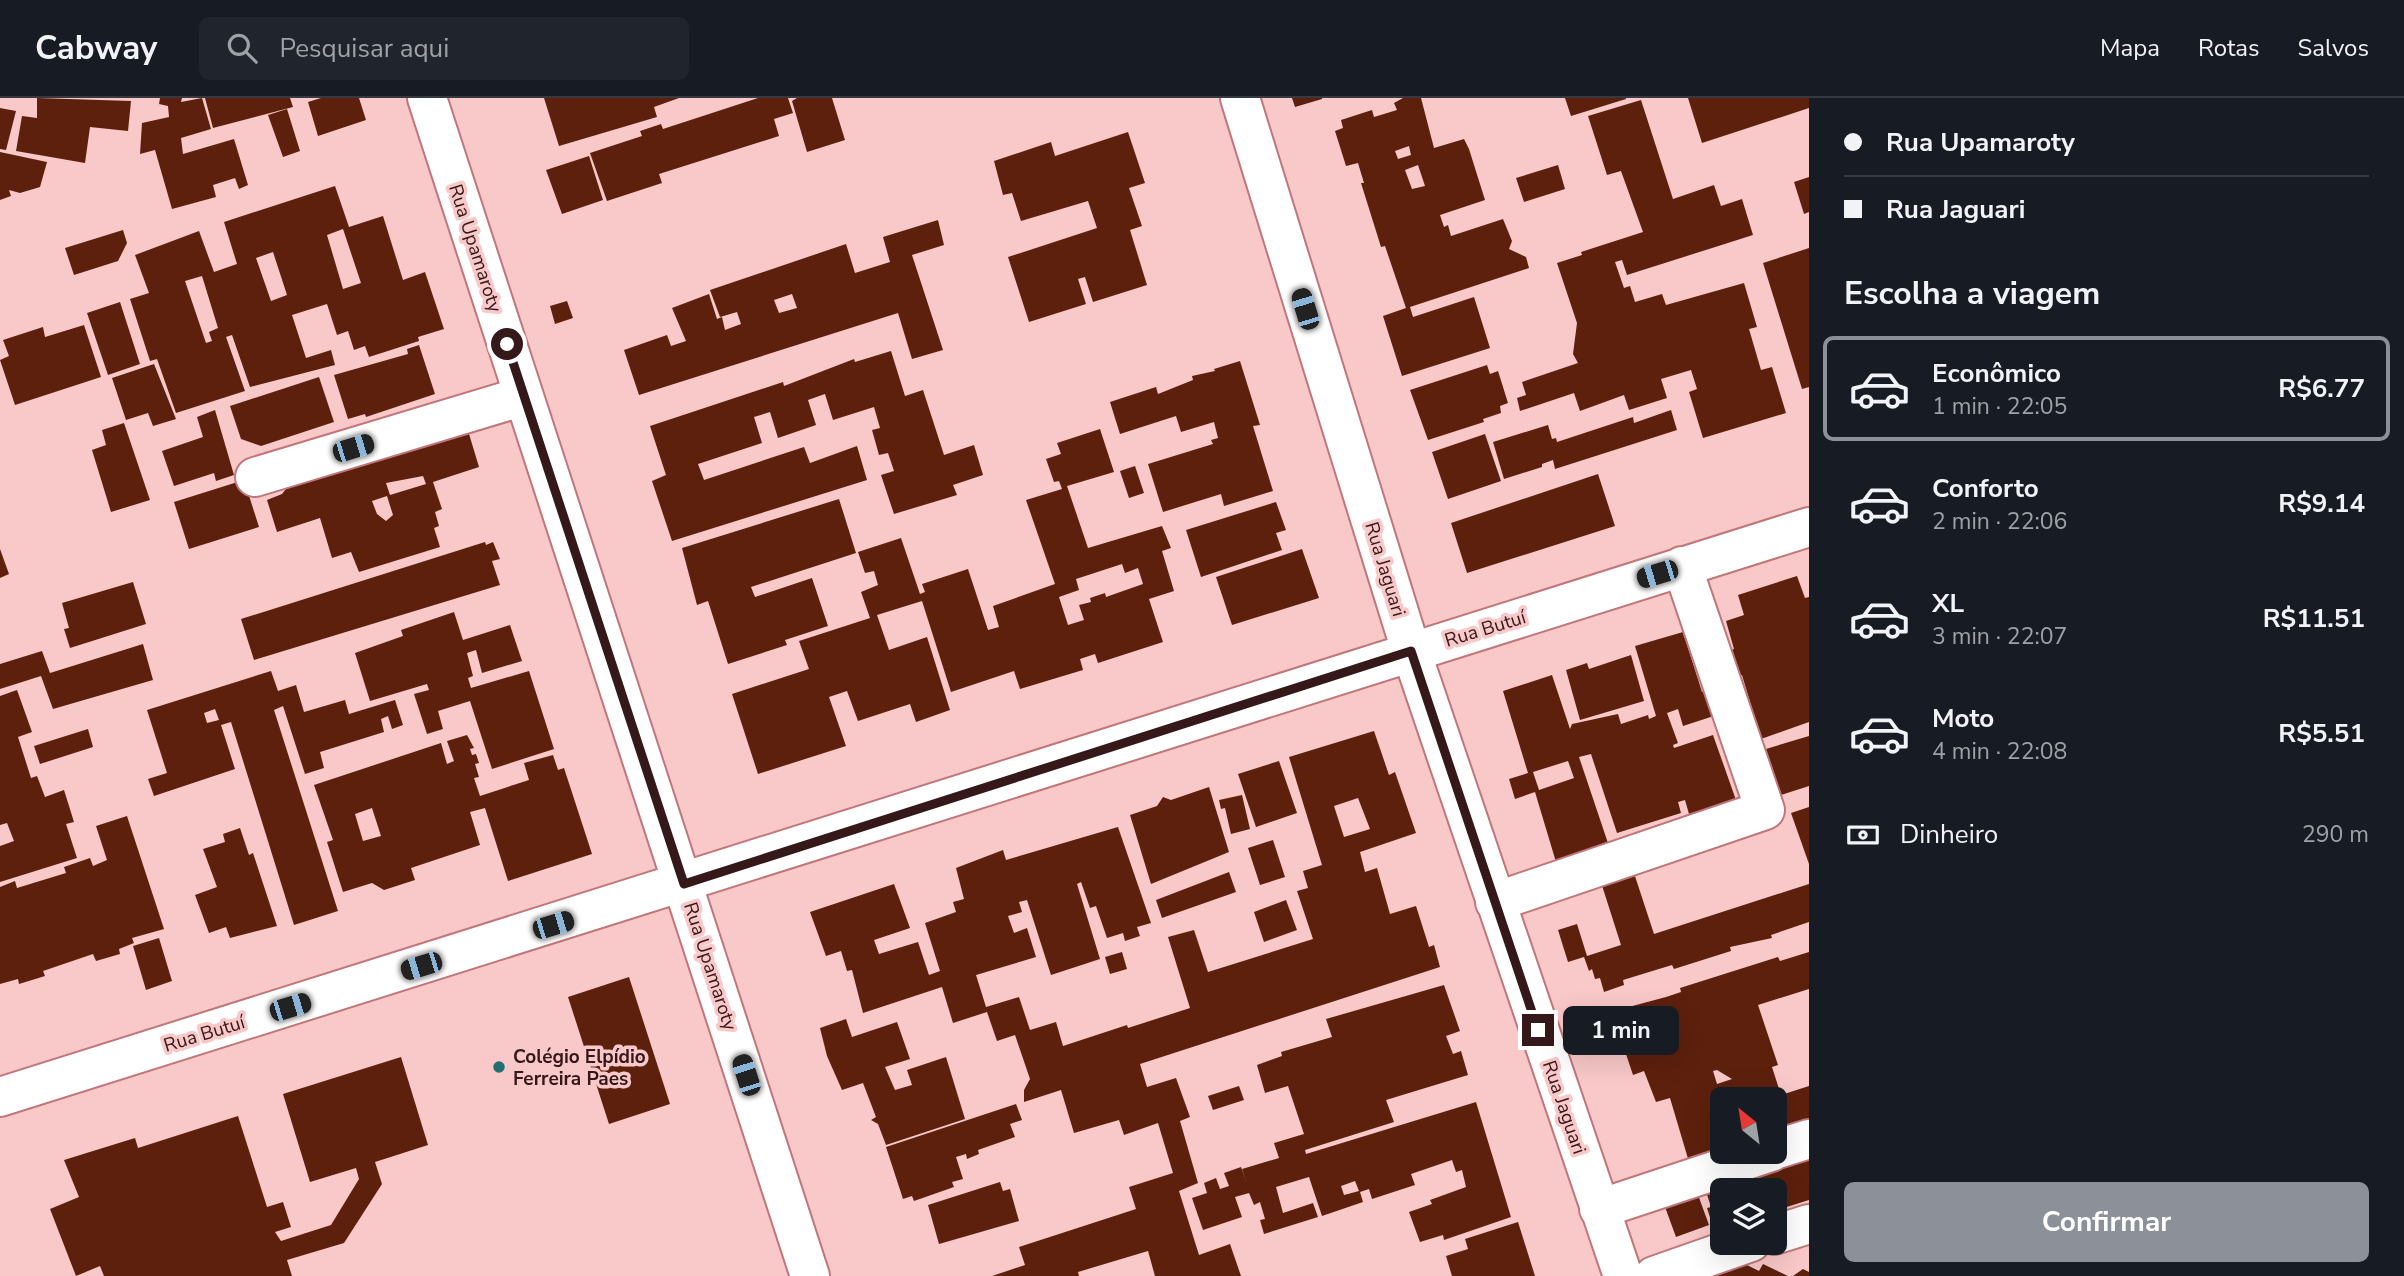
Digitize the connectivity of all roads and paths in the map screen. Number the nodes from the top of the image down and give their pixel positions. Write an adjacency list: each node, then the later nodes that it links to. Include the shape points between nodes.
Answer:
1 (427, 98): 3 (street, Rua Upamaroty)
2 (1240, 98): 7 (street, Rua Jaguari)
3 (524, 396): 4 (street); 8 (street, Rua Upamaroty)
4 (255, 477)
5 (1809, 527): 6 (street, Rua Butuí)
6 (1682, 566): 7 (street, Rua Butuí); 9 (street, via 1765,810)
7 (1411, 651): 8 (street, Rua Butuí); 9 (street, Rua Jaguari)
8 (684, 884): 10 (street, Rua Butuí); 18 (street, Rua Upamaroty)
9 (1495, 902): 14 (street, Rua Jaguari)
10 (0, 1097)
11 (1809, 1139): 12 (street)
12 (1787, 1146)
13 (1734, 1164): 14 (street)
14 (1599, 1209): 19 (street, Rua Jaguari)
15 (1809, 1224): 16 (street)
16 (1787, 1231)
17 (1714, 1255): 20 (street)
18 (810, 1276)
19 (1623, 1276)
20 (1654, 1276)

